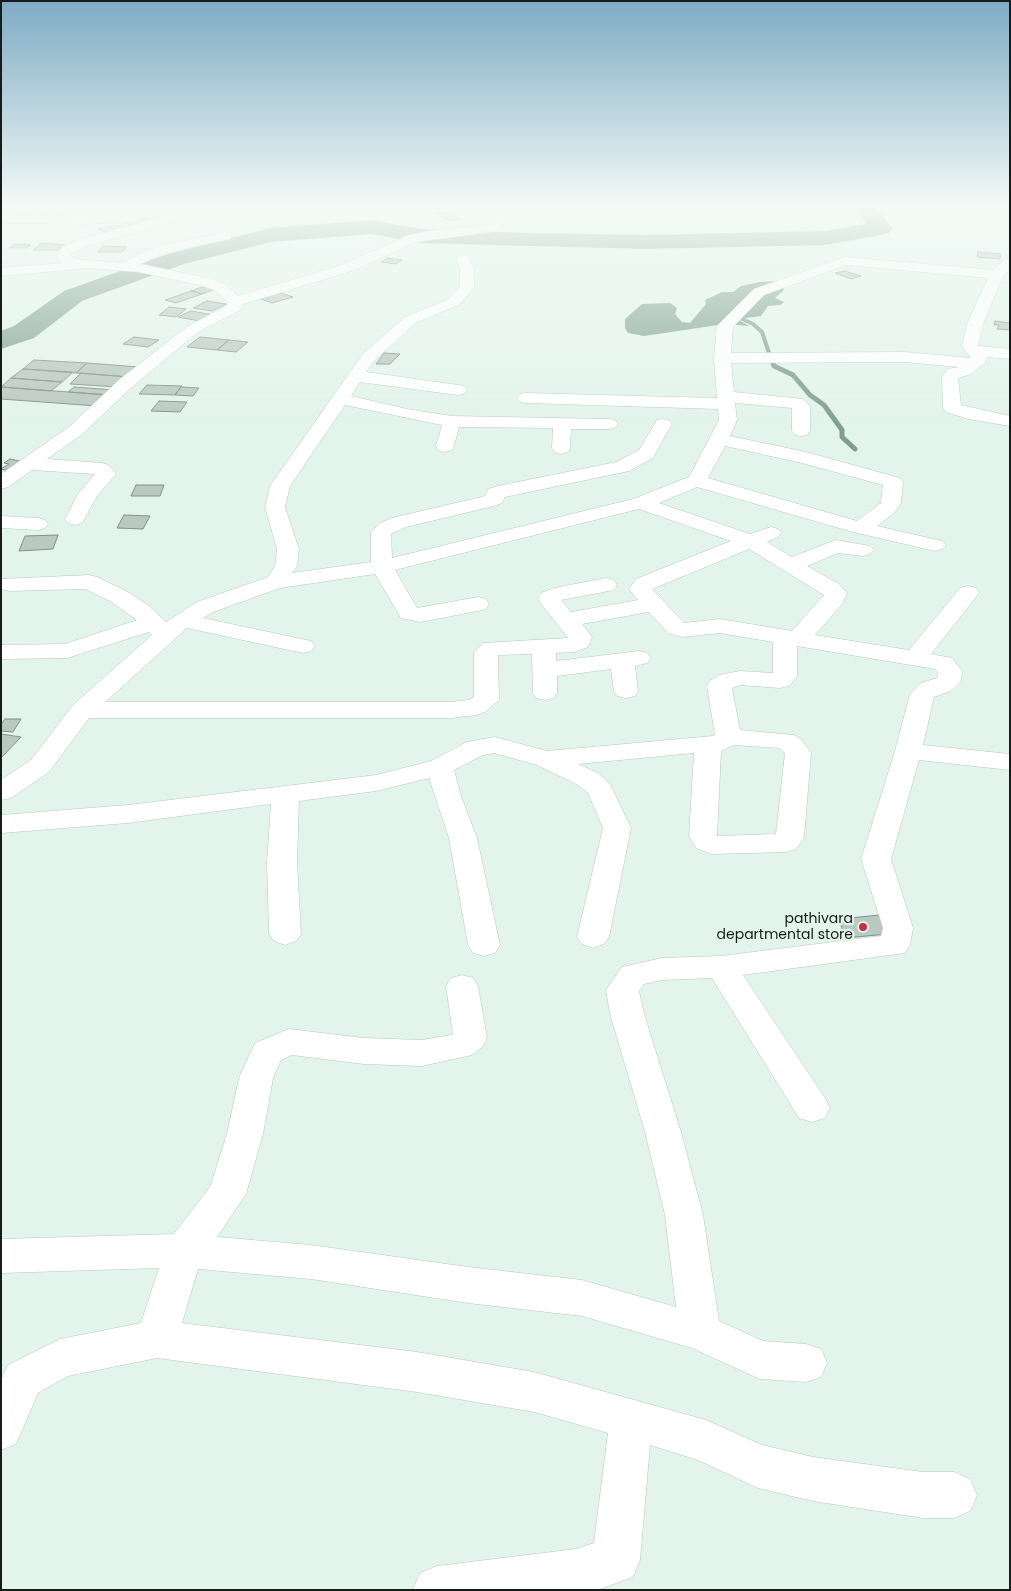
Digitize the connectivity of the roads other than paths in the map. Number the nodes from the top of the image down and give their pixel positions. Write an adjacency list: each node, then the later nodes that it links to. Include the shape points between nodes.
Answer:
1 (196, 279): 6 (street, via 219,287)
2 (309, 279): 6 (street)
3 (467, 279): 11 (street, via 467,287 454,302 410,320 397,329 368,358)
4 (793, 279): 8 (street, via 759,292 728,322)
5 (997, 279): 9 (street, via 996,294 975,324 970,342)
6 (236, 301): 26 (street, via 235,307 193,329 126,383 75,432)
7 (1010, 354): 9 (street)
8 (722, 358): 9 (street); 16 (street)
9 (975, 358): 12 (street, via 965,370 954,373)
10 (898, 372): 12 (street)
11 (356, 376): 13 (street); 15 (street)
12 (950, 378): 18 (street, via 952,408)
13 (458, 390)
14 (526, 398): 16 (street)
15 (342, 399): 17 (street); 39 (street, via 280,486 275,507 288,550 286,566)
16 (726, 401): 22 (street, via 796,396 801,406); 23 (street, via 728,420)
17 (452, 421): 19 (street); 24 (street)
18 (1010, 421)
19 (562, 422): 20 (street); 25 (street)
20 (609, 424)
21 (663, 424): 38 (street, via 646,454 622,467 498,492 495,493 496,499 487,502 387,527 382,532)
22 (801, 431)
23 (720, 439): 27 (street); 33 (street, via 893,482 888,509)
24 (445, 446)
25 (561, 448)
26 (30, 464): 28 (street); 30 (street, via 102,469 106,474 88,494)
27 (696, 481): 29 (street); 33 (street)
28 (1, 483)
29 (640, 503): 34 (street); 38 (street)
30 (75, 519)
31 (1, 522): 32 (street)
32 (38, 524)
33 (860, 528): 35 (street)
34 (761, 537): 37 (street); 44 (street, via 644,584 640,589)
35 (936, 545)
36 (863, 550): 37 (street, via 836,546)
37 (791, 565): 47 (street, via 836,593 835,598)
38 (382, 568): 39 (street); 43 (street, via 409,613 420,615)
39 (276, 582): 46 (street, via 205,607)
40 (9, 584): 46 (street, via 88,582)
41 (606, 584): 45 (street, via 550,598)
42 (968, 593): 50 (street)
43 (478, 604)
44 (654, 604): 45 (street); 47 (street, via 676,628 682,630 720,626)
45 (566, 620): 51 (street, via 580,637 580,642)
46 (167, 626): 48 (street); 49 (street, via 67,651); 54 (street)
47 (791, 638): 50 (street); 55 (street, via 785,676 780,681 740,678 719,686)
48 (303, 646)
49 (1, 652)
50 (916, 657): 56 (street, via 944,663 950,671 949,681 922,694)
51 (544, 658): 52 (street, via 630,659); 53 (street); 54 (street, via 491,648 486,652 486,700 476,707 450,710)
52 (626, 691)
53 (545, 693)
54 (82, 710): 60 (street, via 40,766)
55 (718, 741): 55 (street, via 785,741 794,746 798,753 790,838 786,843 712,845 706,842 703,836); 57 (street)
56 (908, 751): 58 (street); 66 (street, via 876,859 898,928 894,945)
57 (546, 760): 59 (street, via 495,745 476,748); 64 (street, via 588,779 600,790 617,828)
58 (1010, 762)
59 (440, 768): 61 (street, via 376,783); 65 (street, via 462,838)
60 (1, 792)
61 (286, 795): 62 (street, via 128,814); 63 (street, via 282,862)
62 (1, 824)
63 (285, 934)
64 (593, 937)
65 (484, 945)
66 (721, 967): 68 (street); 71 (street, via 662,969 632,975 622,990 684,1215)
67 (462, 986): 69 (street, via 470,1038 460,1046 422,1053 364,1051 289,1042 267,1052 256,1078 245,1134 227,1194)
68 (812, 1108)
69 (184, 1251): 70 (street); 71 (street, via 311,1262 582,1298); 72 (street)
70 (1, 1256)
71 (700, 1332): 73 (street, via 760,1360)
72 (157, 1339): 74 (street, via 417,1372 514,1389); 75 (street, via 60,1358 23,1379)
73 (806, 1363)
74 (632, 1419): 76 (street, via 706,1441 758,1466 813,1479 923,1495); 77 (street, via 616,1560)
75 (1, 1429)
76 (954, 1495)
77 (577, 1581): 78 (street)
78 (438, 1590)

